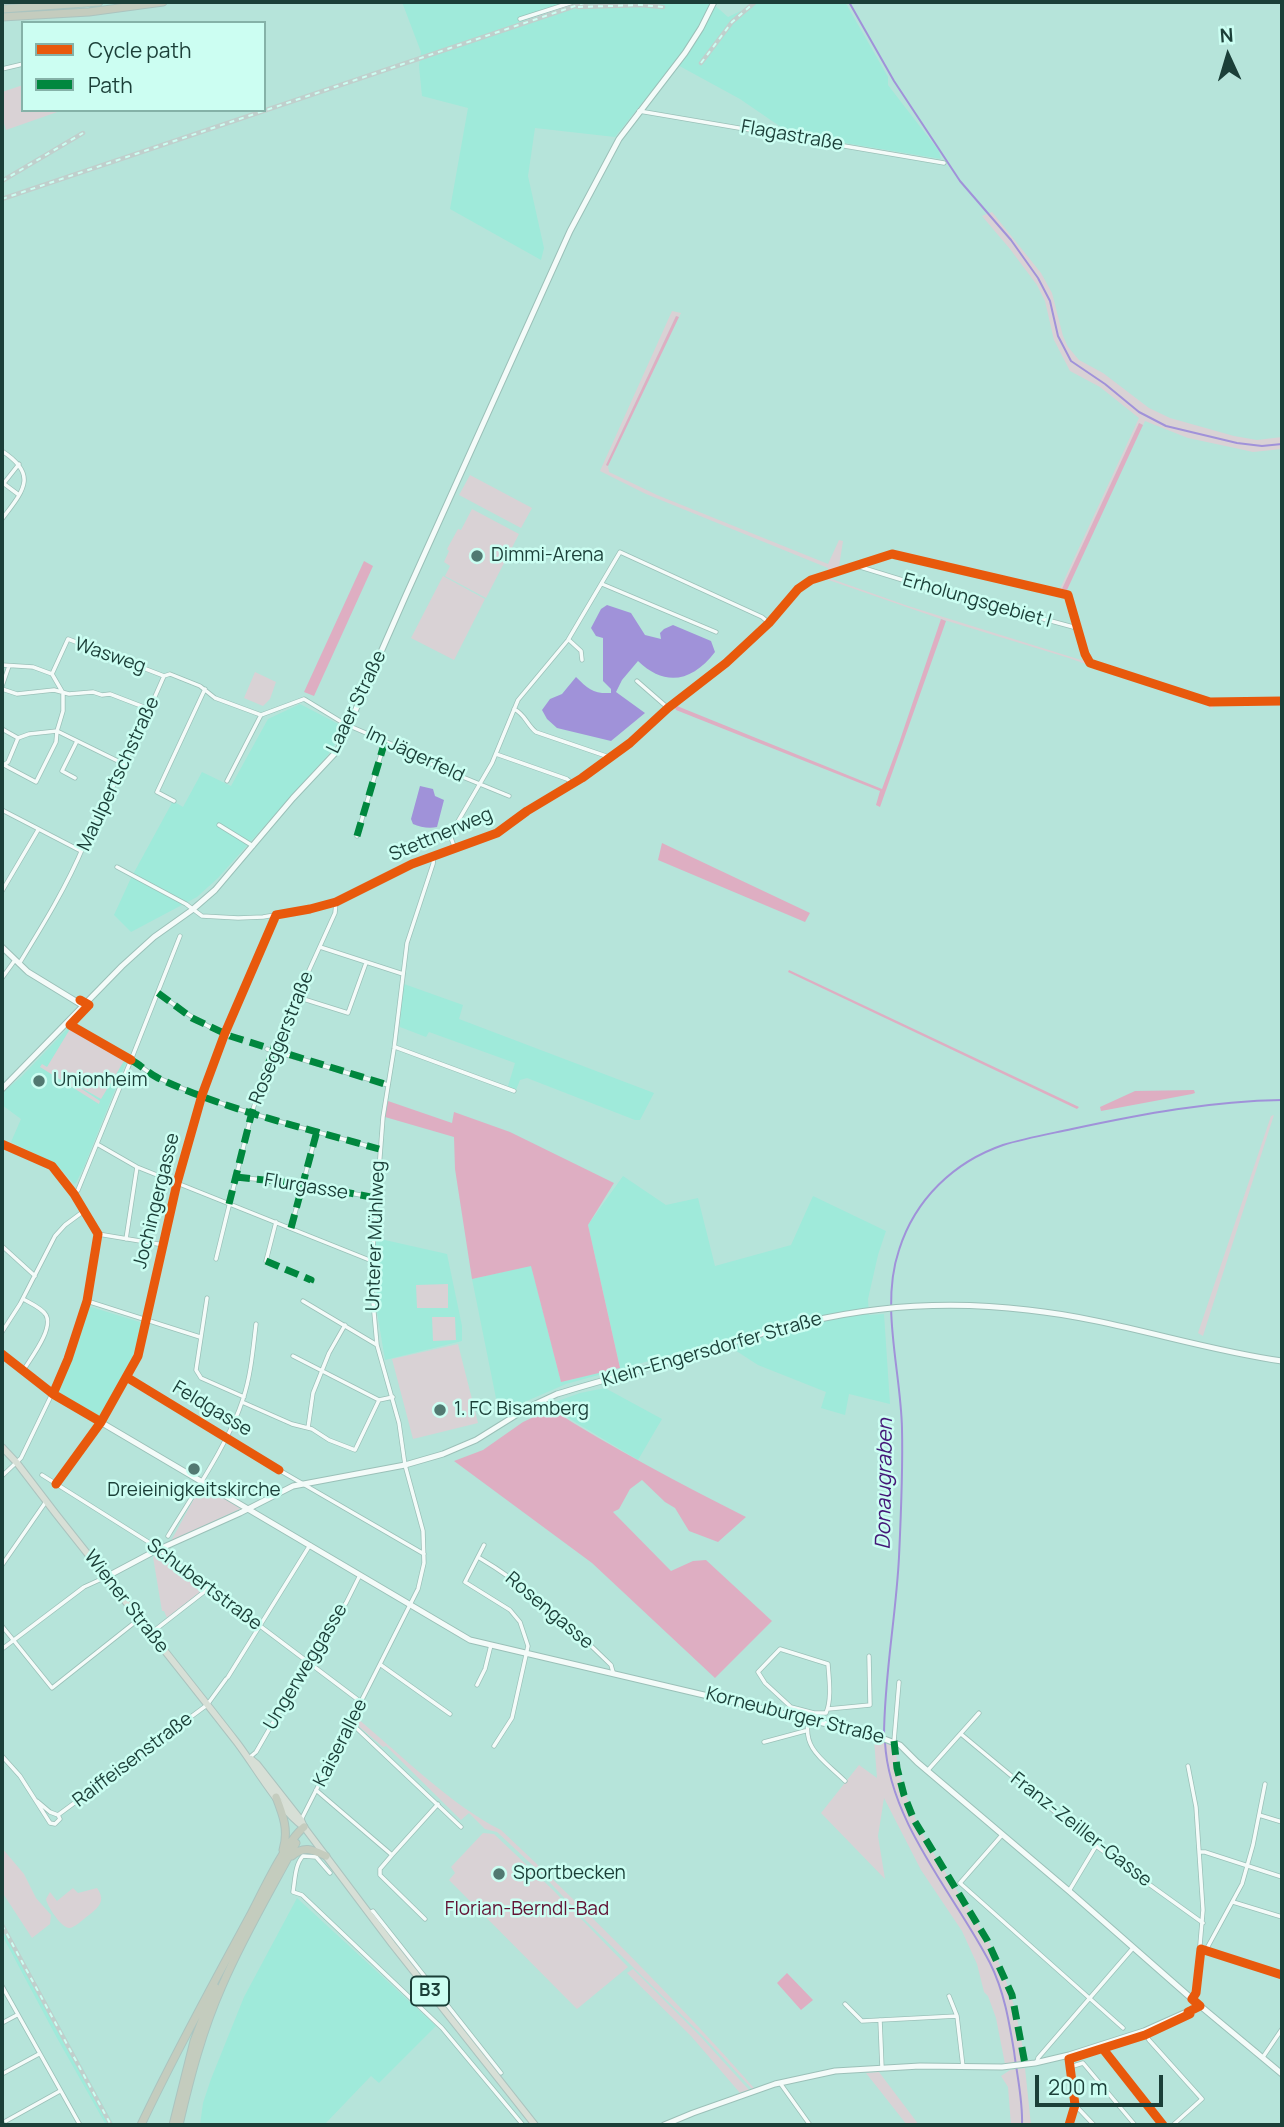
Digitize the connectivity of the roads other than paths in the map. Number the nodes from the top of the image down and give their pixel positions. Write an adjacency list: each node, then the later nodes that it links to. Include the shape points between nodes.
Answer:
1 (99, 2): 5 (highway)
2 (163, 2): 6 (highway)
3 (573, 2): 7 (street)
4 (714, 2): 10 (street, Laaer Straße, via 693,40)
5 (2, 9)
6 (2, 18)
7 (520, 19)
8 (21, 64): 9 (street)
9 (2, 69)
10 (639, 111): 11 (street, Flagastraße); 37 (street, Laaer Straße, via 604,165 561,250)
11 (944, 163)
12 (2, 451): 13 (street)
13 (19, 464): 14 (street); 15 (street, via 25,477)
14 (3, 482): 15 (street)
15 (20, 495): 16 (street)
16 (3, 516)
17 (892, 554): 18 (street)
18 (858, 566): 20 (street, Stettnerweg, via 811,580); 21 (street, Erholungsgebiet I)
19 (602, 584): 20 (street, via 620,552); 22 (street); 23 (street)
20 (769, 623): 33 (street, Stettnerweg)
21 (1077, 628)
22 (716, 632)
23 (568, 640): 24 (street, via 581,652); 35 (street)
24 (582, 660)
25 (2, 664): 26 (street)
26 (9, 666): 27 (street); 30 (street)
27 (52, 674): 28 (street, Wasweg, via 68,639); 32 (street, Wasweg)
28 (164, 676): 31 (street, Maulpertschstraße, via 170,674); 34 (street, Maulpertschstraße)
29 (637, 681): 33 (street)
30 (2, 687): 32 (street, via 17,694)
31 (205, 689): 36 (street, Maulpertschstraße, via 215,698); 52 (street, via 157,792)
32 (63, 693): 34 (street, via 113,694); 39 (street, via 64,711)
33 (668, 708): 44 (street, Stettnerweg)
34 (149, 709): 45 (street, Maulpertschstraße)
35 (514, 709): 43 (street); 44 (street, via 536,732)
36 (261, 715): 37 (street, Im Jägerfeld, via 304,699); 48 (street)
37 (350, 726): 42 (street, Im Jägerfeld); 57 (street, Laaer Straße, via 334,756)
38 (2, 729): 40 (street)
39 (57, 731): 40 (street); 41 (street); 46 (street, via 57,742 36,782)
40 (18, 738): 46 (street)
41 (77, 741): 45 (street); 47 (street, via 62,771)
42 (385, 741): 49 (street, Im Jägerfeld); 56 (street)
43 (496, 754): 49 (street); 50 (street)
44 (610, 758): 50 (street, Stettnerweg)
45 (124, 764): 59 (street, Maulpertschstraße)
46 (3, 765)
47 (75, 778)
48 (227, 780)
49 (480, 784): 51 (street, Im Jägerfeld); 58 (street, via 450,835)
50 (573, 784): 58 (street, Stettnerweg, via 497,833)
51 (509, 796)
52 (174, 801)
53 (2, 810): 55 (street)
54 (219, 825): 57 (street)
55 (38, 829): 59 (street); 62 (street)
56 (357, 836)
57 (253, 846): 64 (street, Laaer Straße)
58 (455, 849): 60 (street, Stettnerweg)
59 (82, 851): 69 (street, Maulpertschstraße, via 49,915)
60 (433, 856): 63 (street, Stettnerweg); 71 (street, Unterer Mühlweg)
61 (117, 867): 64 (street, Stettnerweg)
62 (2, 891)
63 (336, 902): 65 (street, Stettnerweg); 68 (street, Roseggerstraße)
64 (192, 909): 65 (street, Stettnerweg, via 202,916); 75 (street, Laaer Straße, via 154,937)
65 (276, 915): 76 (street, Jochingergasse)
66 (180, 936): 73 (street)
67 (2, 947): 69 (street)
68 (320, 947): 70 (street); 74 (street, Roseggerstraße)
69 (17, 962): 72 (street, Maulpertschstraße); 75 (street)
70 (366, 963): 71 (street); 74 (street, via 348,1013)
71 (402, 974): 78 (street, Unterer Mühlweg)
72 (2, 978)
73 (158, 993): 76 (street, via 192,1018); 81 (street)
74 (297, 997): 80 (street, Roseggerstraße)
75 (82, 1005): 83 (street, Laaer Straße)
76 (225, 1033): 77 (street); 85 (street, Jochingergasse)
77 (242, 1039)
78 (394, 1047): 82 (street, Unterer Mühlweg); 84 (street)
79 (267, 1049): 80 (street)
80 (273, 1050): 82 (street); 86 (street, Roseggerstraße)
81 (131, 1060): 85 (street, via 158,1078); 89 (street)
82 (388, 1085): 90 (street, Unterer Mühlweg)
83 (2, 1089)
84 (514, 1091)
85 (202, 1095): 86 (street); 93 (street, Jochingergasse)
86 (252, 1112): 87 (street); 92 (street, Roseggerstraße)
87 (317, 1131): 90 (street); 94 (street)
88 (2, 1144): 95 (street, via 47,1163)
89 (97, 1144): 91 (street); 95 (street)
90 (379, 1149): 96 (street, Unterer Mühlweg)
91 (137, 1167): 93 (street); 102 (street)
92 (236, 1177): 94 (street, Flurgasse); 97 (street, Roseggerstraße)
93 (177, 1182): 97 (street); 103 (street, Jochingergasse)
94 (303, 1184): 96 (street, Flurgasse); 100 (street)
95 (74, 1194): 98 (street)
96 (376, 1198): 107 (street, Unterer Mühlweg)
97 (229, 1205): 99 (street); 105 (street, Roseggerstraße)
98 (85, 1211): 101 (street); 108 (street, via 55,1236)
99 (276, 1222): 100 (street); 106 (street)
100 (291, 1228): 107 (street)
101 (98, 1234): 102 (street); 112 (street)
102 (126, 1238): 103 (street)
103 (164, 1245): 113 (street, Jochingergasse)
104 (2, 1246): 108 (street)
105 (216, 1259)
106 (266, 1261)
107 (372, 1261): 118 (street, Unterer Mühlweg)
108 (35, 1276): 110 (street)
109 (207, 1298): 117 (street)
110 (23, 1299): 116 (street); 122 (street, via 48,1317 45,1334)
111 (303, 1300): 115 (street)
112 (87, 1301): 113 (street); 125 (street)
113 (147, 1320): 117 (street); 124 (street, Jochingergasse)
114 (256, 1324): 127 (street)
115 (345, 1325): 118 (street); 123 (street)
116 (2, 1332)
117 (200, 1337): 127 (street, via 198,1374)
118 (377, 1345): 126 (street, Unterer Mühlweg)
119 (2, 1354): 122 (street)
120 (293, 1356): 123 (street)
121 (1282, 1361): 134 (street, Klein-Engersdorfer Straße, via 1038,1311 966,1306 883,1309 797,1324 565,1392 533,1405 460,1448)
122 (23, 1371): 125 (street)
123 (321, 1371): 128 (street); 130 (street)
124 (128, 1378): 129 (street, Jochingergasse); 131 (street, Feldgasse)
125 (53, 1394): 129 (street, Korneuburger Straße); 133 (street)
126 (393, 1397): 128 (street); 134 (street, Unterer Mühlweg)
127 (243, 1399): 130 (street); 131 (street)
128 (379, 1401): 130 (street, via 355,1450)
129 (101, 1422): 137 (street, Korneuburger Straße); 139 (street, Jochingergasse)
130 (308, 1428)
131 (225, 1438): 137 (street); 138 (street, Feldgasse)
132 (2, 1447): 133 (main road, Wiener Straße / B3)
133 (17, 1463): 136 (street); 140 (main road, Wiener Straße / B3)
134 (405, 1465): 138 (street, Klein-Engersdorfer Straße); 146 (street, Kaiserallee, via 423,1531)
135 (42, 1475): 139 (street, Schubertstraße)
136 (2, 1476)
137 (201, 1481): 141 (street, Korneuburger Straße); 142 (street)
138 (302, 1483): 141 (street, Klein-Engersdorfer Straße); 146 (street, Feldgasse)
139 (56, 1484): 145 (street, Schubertstraße)
140 (47, 1501): 148 (street); 150 (main road, Wiener Straße / B3)
141 (248, 1509): 143 (street, Korneuburger Straße); 145 (street, Klein-Engersdorfer Straße)
142 (168, 1536)
143 (310, 1545): 149 (street, Korneuburger Straße); 155 (street, Raiffeisenstraße)
144 (484, 1545): 147 (street, Rosengasse)
145 (158, 1549): 150 (street, Klein-Engersdorfer Straße); 151 (street, Schubertstraße)
146 (424, 1553): 152 (street, Kaiserallee, via 421,1580)
147 (478, 1557): 160 (street, Rosengasse, via 465,1582 510,1610 526,1633); 164 (street, Rosengasse, via 562,1618)
148 (2, 1565)
149 (360, 1574): 152 (street, Korneuburger Straße); 162 (street, Ungerweggasse)
150 (106, 1577): 153 (main road, Wiener Straße / B3); 157 (street, via 84,1587)
151 (209, 1588): 155 (street, Schubertstraße); 156 (street)
152 (410, 1605): 158 (street, Korneuburger Straße, via 470,1640); 163 (street, Kaiserallee)
153 (139, 1619): 157 (street, via 52,1688); 168 (main road, Wiener Straße / B3)
154 (2, 1626): 157 (street)
155 (260, 1626): 162 (street, Schubertstraße); 168 (street, Raiffeisenstraße)
156 (155, 1629)
157 (12, 1641): 159 (street)
158 (491, 1645): 160 (street, Korneuburger Straße); 166 (street)
159 (2, 1649)
160 (526, 1652): 164 (street, Korneuburger Straße); 179 (street, via 512,1718)
161 (869, 1656): 169 (street, via 870,1705)
162 (308, 1663): 167 (street, Schubertstraße); 181 (street, Ungerweggasse)
163 (380, 1665): 167 (street, Kaiserallee); 172 (street)
164 (613, 1672): 170 (street, Korneuburger Straße)
165 (899, 1682): 177 (street)
166 (477, 1685)
167 (361, 1702): 174 (street, Kaiserallee)
168 (207, 1704): 181 (main road, Wiener Straße / B3); 191 (street, Raiffeisenstraße)
169 (828, 1709): 170 (street, via 823,1714); 170 (street, via 828,1664 780,1649 758,1672)
170 (791, 1711): 173 (street, Korneuburger Straße)
171 (979, 1713): 176 (street)
172 (450, 1714)
173 (809, 1718): 175 (street); 177 (street, Korneuburger Straße)
174 (351, 1723): 186 (street, Kaiserallee); 189 (street)
175 (806, 1731): 178 (street); 184 (street, via 810,1746)
176 (961, 1734): 183 (street); 198 (street, Franz-Zeiller-Gasse)
177 (893, 1741): 183 (street, Korneuburger Straße)
178 (765, 1742)
179 (494, 1746)
180 (2, 1756): 188 (street)
181 (249, 1758): 187 (main road, Wiener Straße / B3); 194 (main road, Wiener Straße / B3)
182 (1188, 1766): 199 (street)
183 (928, 1770): 197 (street, Korneuburger Straße)
184 (845, 1780)
185 (1265, 1784): 192 (street)
186 (316, 1790): 194 (street, Kaiserallee); 200 (street)
187 (276, 1797): 194 (main road, Wiener Straße / B3, via 298,1823); 202 (highway, via 286,1833)
188 (37, 1801): 190 (street); 193 (street)
189 (438, 1804): 196 (street); 200 (street)
190 (52, 1813): 191 (street, Raiffeisenstraße); 193 (street, Raiffeisenstraße)
191 (58, 1815): 193 (street, Raiffeisenstraße, via 56,1824)
192 (1259, 1815): 195 (street); 203 (street)
193 (48, 1819)
194 (303, 1821): 201 (main road, Wiener Straße / B3); 202 (highway)
195 (1282, 1822)
196 (461, 1826)
197 (1002, 1835): 206 (street, Korneuburger Straße); 218 (street, via 960,1884)
198 (1096, 1846): 206 (street); 210 (street, Franz-Zeiller-Gasse)
199 (1199, 1852): 203 (street); 210 (street)
200 (392, 1855): 209 (street, via 380,1875)
201 (326, 1856): 202 (highway, via 306,1849); 211 (main road, Wiener Straße / B3)
202 (284, 1860): 214 (highway); 242 (highway, via 222,1984)
203 (1248, 1866): 205 (street); 207 (street)
204 (330, 1873): 248 (street, via 316,1857 303,1856 293,1892 302,1895 442,2028)
205 (1282, 1877)
206 (1069, 1891): 212 (street, Korneuburger Straße)
207 (1233, 1902): 208 (street); 213 (street)
208 (1282, 1917)
209 (425, 1919)
210 (1203, 1923): 213 (street)
211 (395, 1943): 236 (street); 249 (main road, Wiener Straße / B3)
212 (1133, 1948): 218 (street); 219 (street, Korneuburger Straße)
213 (1203, 1949): 215 (street); 219 (street)
214 (222, 1967): 242 (highway, via 201,2019); 245 (highway)
215 (1282, 1975)
216 (2, 1986): 222 (street)
217 (948, 1996): 223 (street)
218 (1089, 1999): 226 (street); 232 (street)
219 (1192, 1999): 221 (street, Korneuburger Straße)
220 (845, 2004): 224 (street, via 862,2021)
221 (1200, 2006): 228 (street); 231 (street, Korneuburger Straße)
222 (17, 2015): 225 (street); 229 (street)
223 (957, 2016): 224 (street); 233 (street)
224 (880, 2020): 235 (street)
225 (2, 2023)
226 (1122, 2028)
227 (1282, 2029): 231 (street)
228 (1144, 2031): 230 (street); 255 (street, via 1202,2099)
229 (39, 2054): 237 (street); 240 (street)
230 (1069, 2055): 232 (street); 234 (street)
231 (1264, 2057): 238 (street, Korneuburger Straße)
232 (1037, 2062): 233 (street)
233 (963, 2067): 235 (street)
234 (1070, 2067): 241 (street); 254 (street, via 1083,2063)
235 (883, 2068): 239 (street, via 835,2071)
236 (501, 2073)
237 (2, 2074)
238 (1282, 2074)
239 (780, 2083): 250 (street); 251 (street)
240 (60, 2091): 243 (street); 244 (street)
241 (1075, 2105): 252 (street); 253 (street)
242 (180, 2109): 246 (highway); 247 (highway)
243 (6, 2121)
244 (80, 2125)
245 (141, 2125)
246 (173, 2125)
247 (179, 2125)
248 (523, 2125)
249 (535, 2125)
250 (664, 2125)
251 (810, 2125)
252 (1069, 2125)
253 (1094, 2125)
254 (1135, 2125)
255 (1172, 2125)

